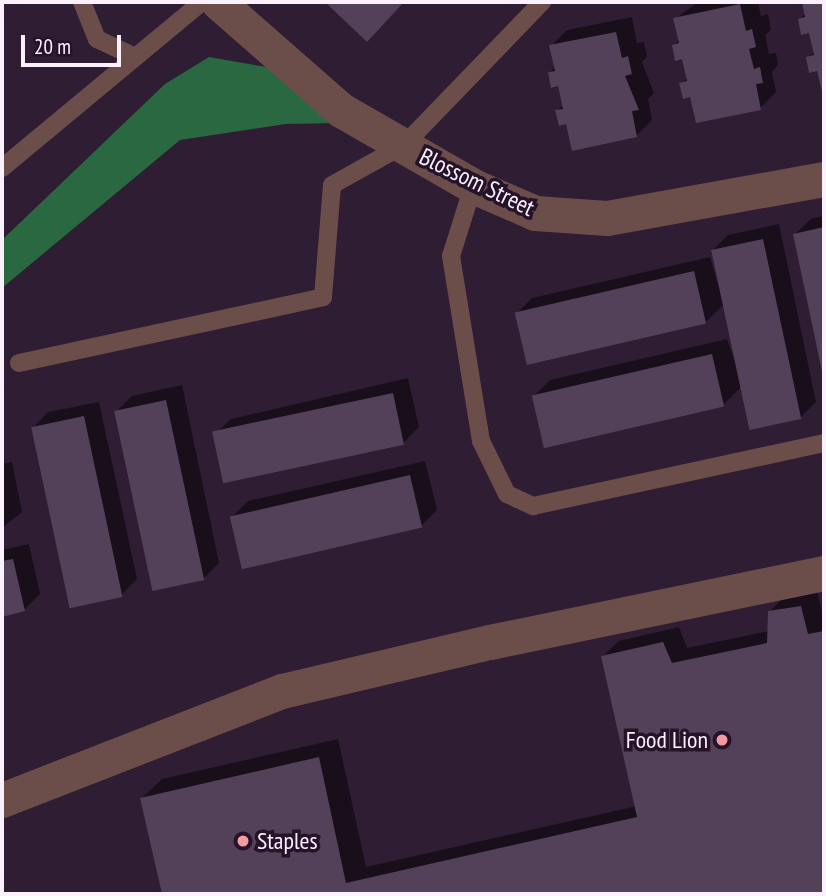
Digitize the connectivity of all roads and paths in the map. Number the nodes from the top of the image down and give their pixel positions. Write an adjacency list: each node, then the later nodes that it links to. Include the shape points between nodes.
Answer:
1 (82, 2): 5 (lane, via 97,39)
2 (202, 2): 5 (lane)
3 (218, 2): 6 (street, Blossom Street, via 341,110)
4 (542, 2): 6 (lane)
5 (135, 57): 7 (lane)
6 (404, 145): 9 (street, Blossom Street); 10 (lane, via 332,185 323,297)
7 (2, 168)
8 (824, 179): 9 (street, Blossom Street, via 607,218 535,213)
9 (473, 186): 11 (lane, via 451,256 481,441 507,494 533,506)
10 (19, 363)
11 (824, 443)
12 (824, 573): 13 (street, via 490,642 282,691)
13 (2, 800)

